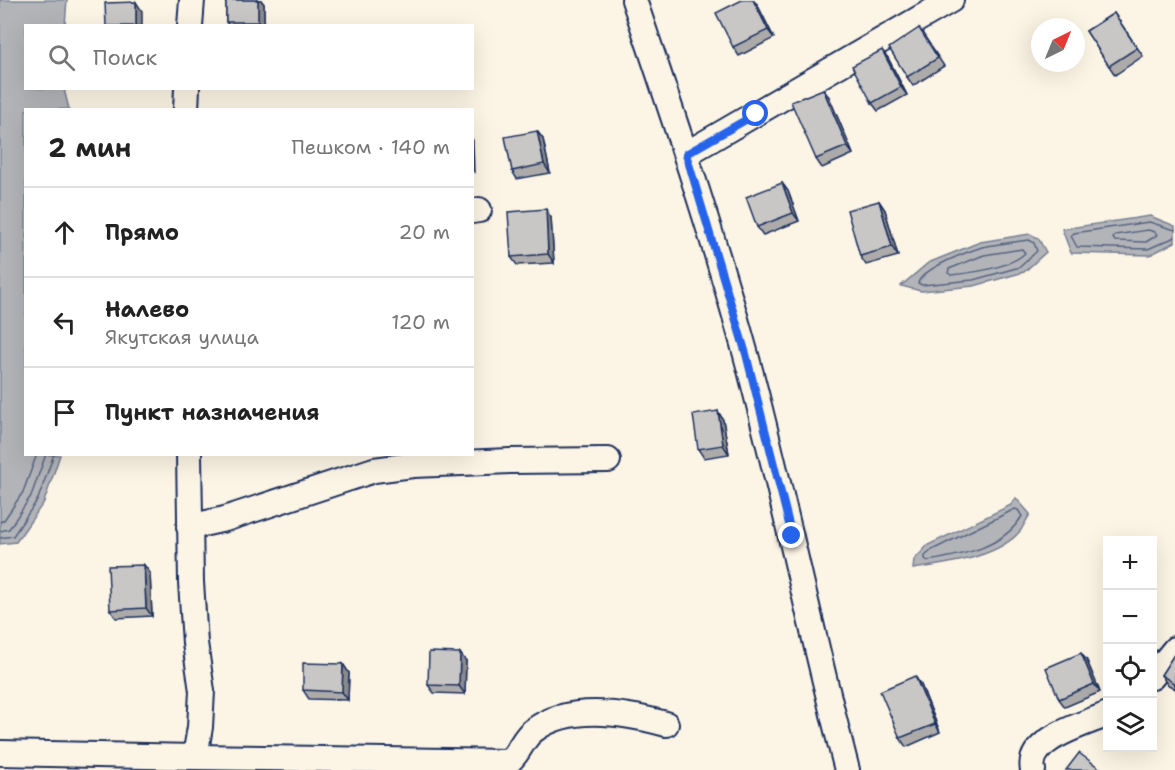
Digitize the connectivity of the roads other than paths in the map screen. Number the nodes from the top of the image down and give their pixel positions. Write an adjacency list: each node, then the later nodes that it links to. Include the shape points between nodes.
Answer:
1 (192, 0): 4 (street)
2 (634, 0): 7 (street)
3 (951, 0): 7 (street)
4 (190, 24)
5 (187, 90): 6 (street)
6 (186, 108)
7 (686, 154): 17 (street, via 748,366)
8 (189, 456): 10 (street)
9 (608, 460): 10 (street, via 510,460 374,470)
10 (189, 527): 16 (street, via 195,643 202,691)
11 (1175, 649): 12 (street)
12 (1157, 671)
13 (1103, 716): 18 (street, via 1054,736 1038,749 1031,765)
14 (666, 724): 16 (street, via 633,715 599,712 557,718 533,730 508,762)
15 (0, 753): 16 (street)
16 (195, 757)
17 (847, 770)
18 (1033, 770)

